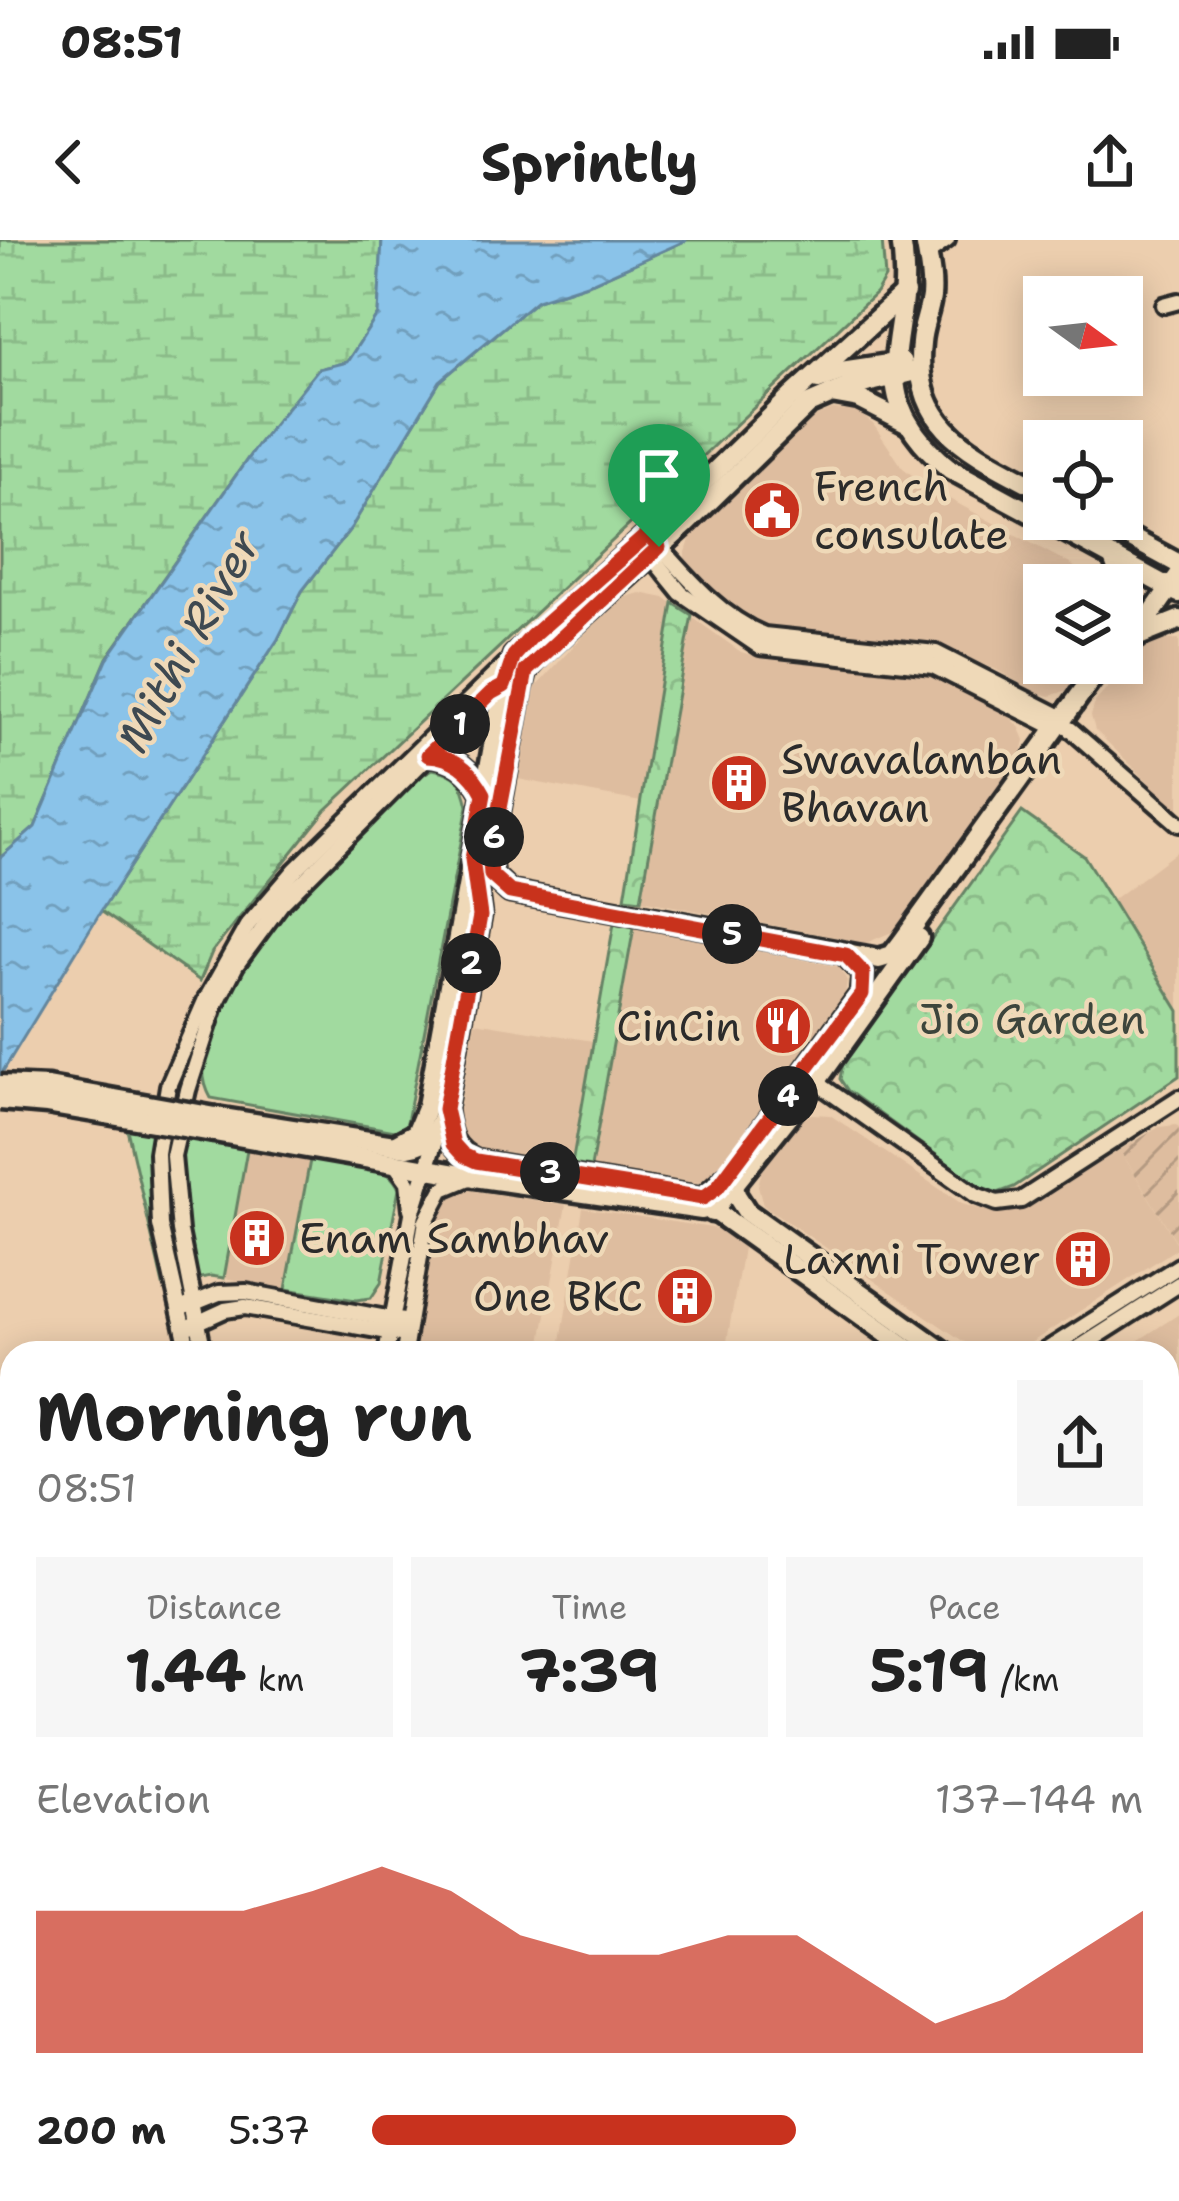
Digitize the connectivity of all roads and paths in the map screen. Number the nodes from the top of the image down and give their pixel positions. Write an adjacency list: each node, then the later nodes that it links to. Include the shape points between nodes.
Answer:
1 (901, 240): 4 (main road)
2 (947, 240): 3 (street)
3 (928, 245): 5 (main road, via 931,296)
4 (905, 293): 6 (main road); 7 (main road)
5 (920, 365): 6 (main road); 10 (main road, via 925,397 951,436)
6 (894, 369): 7 (main road, via 842,371); 8 (main road); 9 (main road)
7 (808, 384): 12 (main road)
8 (831, 394): 9 (main road); 12 (main road, via 808,404)
9 (910, 425): 13 (main road, via 950,469)
10 (1023, 478)
11 (1124, 540): 15 (main road)
12 (649, 544): 19 (main road); 23 (street, via 743,627 936,653); 28 (main road, via 526,671 490,861 491,875)
13 (1113, 558): 14 (main road); 15 (main road)
14 (1115, 564)
15 (1174, 578): 16 (main road)
16 (1143, 615)
17 (1179, 620): 18 (main road)
18 (1143, 630)
19 (514, 656): 22 (main road); 33 (street, via 248,926)
20 (1089, 684): 23 (main road)
21 (1099, 684): 23 (main road)
22 (504, 686): 24 (street); 25 (main road)
23 (1063, 725): 26 (street); 30 (main road, via 892,955); 31 (main road)
24 (428, 755): 25 (main road, via 469,772); 34 (street, via 257,933 215,1006)
25 (484, 794): 27 (main road)
26 (1179, 824)
27 (472, 859): 29 (main road); 39 (main road, via 428,1106 416,1133)
28 (510, 892): 29 (main road, via 496,895); 30 (main road)
29 (480, 916): 37 (main road)
30 (846, 955): 43 (main road, via 863,973 862,994)
31 (816, 1082): 35 (street, via 997,1203 1024,1198); 42 (main road)
32 (0, 1084): 38 (main road, bridge, via 48,1087)
33 (168, 1086): 34 (street); 48 (street, via 157,1153 160,1225)
34 (188, 1090): 47 (street, via 172,1156)
35 (1179, 1098)
36 (0, 1100): 38 (main road, bridge)
37 (442, 1118): 39 (main road, via 418,1146); 40 (street); 43 (main road, via 453,1144 476,1161)
38 (215, 1125): 39 (main road)
39 (393, 1153): 40 (main road); 44 (street)
40 (427, 1168): 41 (main road); 44 (street)
41 (474, 1177): 43 (main road); 51 (street, via 443,1189 425,1221)
42 (734, 1184): 43 (main road); 57 (main road, via 747,1212)
43 (707, 1205): 56 (main road)
44 (412, 1214): 49 (street)
45 (1179, 1266): 58 (street)
46 (1179, 1285): 59 (street)
47 (193, 1304): 48 (street); 49 (street, via 246,1292); 50 (street)
48 (177, 1310): 50 (street)
49 (390, 1325): 50 (street, via 244,1307); 51 (street); 54 (street)
50 (190, 1327): 52 (street); 53 (street)
51 (407, 1328): 55 (street)
52 (189, 1341)
53 (198, 1341)
54 (388, 1341)
55 (405, 1341)
56 (897, 1341)
57 (928, 1341)
58 (1061, 1341)
59 (1090, 1341)

